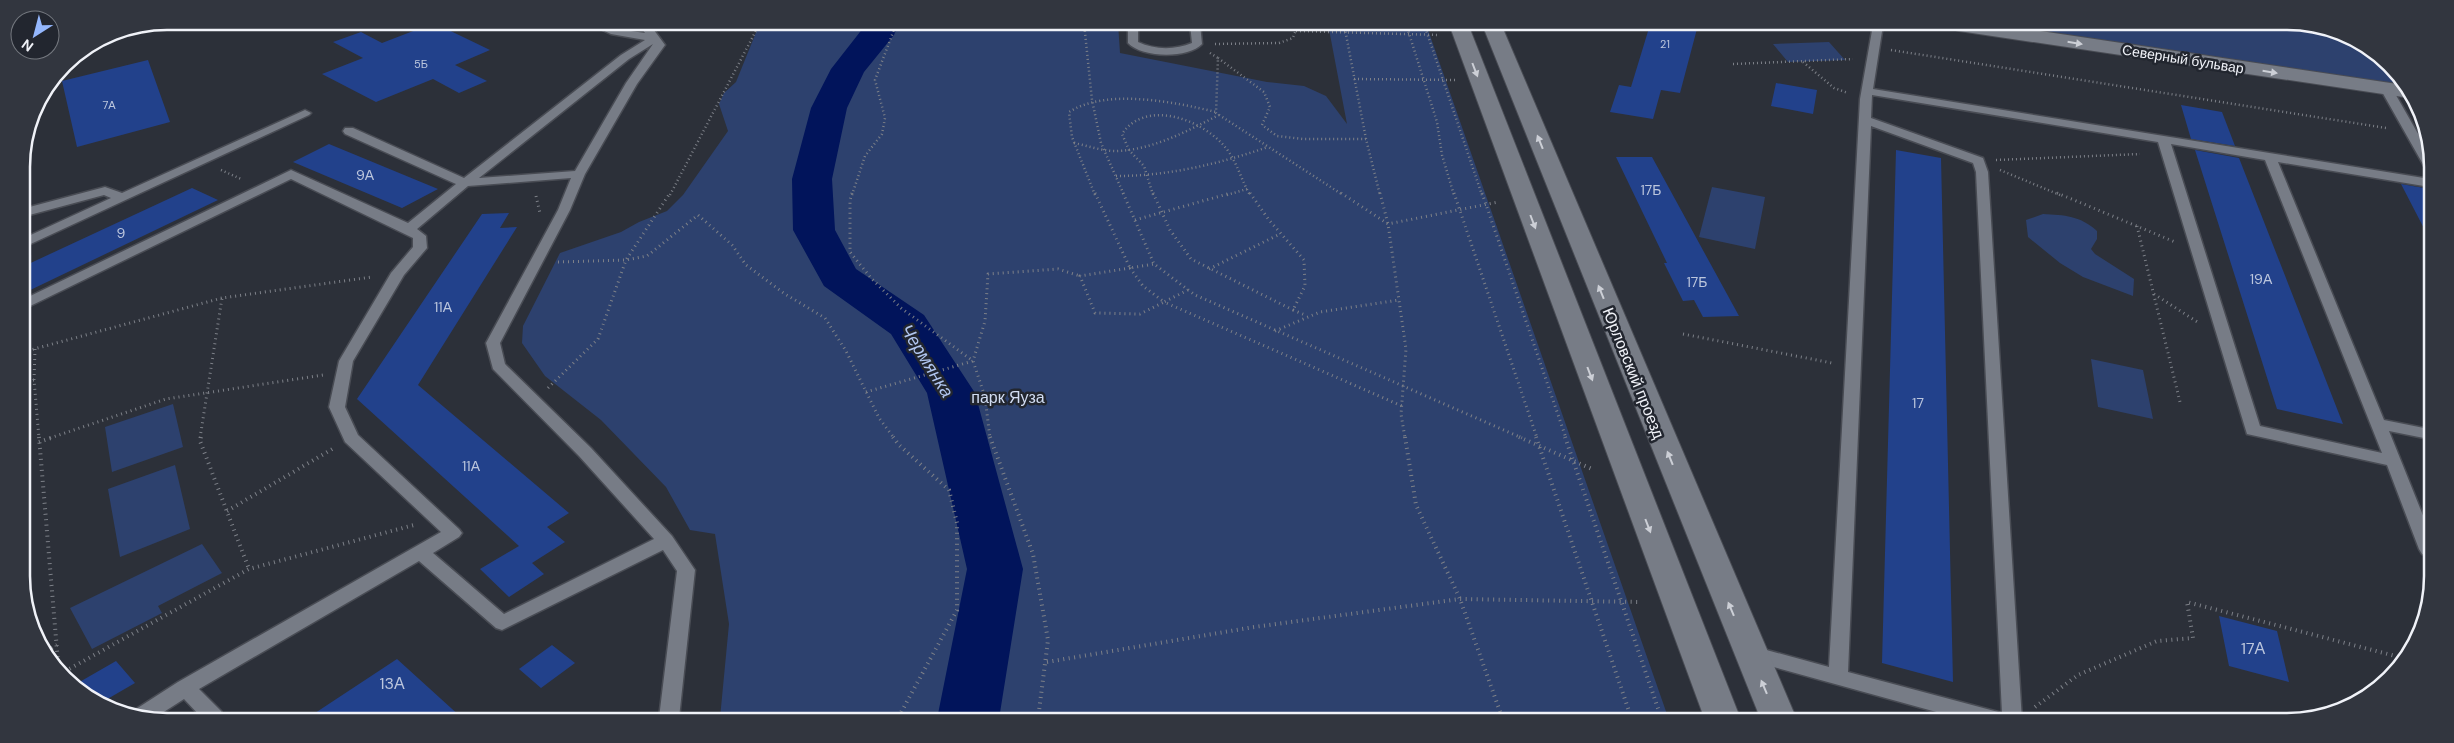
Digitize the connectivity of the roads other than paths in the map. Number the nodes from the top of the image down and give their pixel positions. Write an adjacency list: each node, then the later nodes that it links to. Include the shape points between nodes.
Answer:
1 (610, 30): 9 (lane)
2 (648, 30): 9 (lane)
3 (1133, 30): 4 (lane, via 1133,43 1140,48 1164,52 1189,49 1197,44)
4 (1196, 30)
5 (1449, 30): 38 (main road, one-way to 38)
6 (1493, 30): 32 (main road, Юрловский проезд, one-way to 6)
7 (1877, 30): 11 (lane)
8 (1993, 30): 10 (main road, Северный бульвар, one-way to 10)
9 (655, 38): 18 (lane, via 660,45 632,83); 20 (lane, via 625,57)
10 (2397, 91): 16 (lane)
11 (1866, 95): 13 (lane); 15 (lane)
12 (305, 113): 21 (lane)
13 (1865, 120): 33 (lane); 41 (lane, via 1979,161 1982,172)
14 (348, 131): 20 (lane)
15 (2162, 138): 17 (lane); 28 (lane, via 2253,430)
16 (2420, 139)
17 (2269, 155): 19 (lane); 26 (lane)
18 (579, 174): 20 (lane); 30 (lane, via 564,210 493,343 498,366)
19 (2424, 182)
20 (465, 183): 23 (lane)
21 (121, 197): 22 (lane, via 106,191); 24 (lane)
22 (30, 211)
23 (409, 228): 25 (lane, via 291,174); 31 (lane, via 419,236 420,248 398,273 346,362 337,407 351,438 453,534)
24 (30, 240)
25 (30, 302)
26 (2378, 424): 27 (lane); 28 (lane)
27 (2424, 433)
28 (2394, 460): 29 (lane)
29 (2424, 539)
30 (666, 541): 31 (lane, via 502,623); 37 (lane, via 686,570)
31 (422, 553): 34 (lane)
32 (1750, 654): 33 (lane); 39 (main road, Юрловский проезд, one-way to 32)
33 (1838, 678): 40 (lane)
34 (185, 688): 35 (lane); 36 (lane)
35 (148, 712)
36 (210, 713)
37 (670, 713)
38 (1720, 713)
39 (1776, 713)
40 (1970, 713)
41 (2012, 713)

